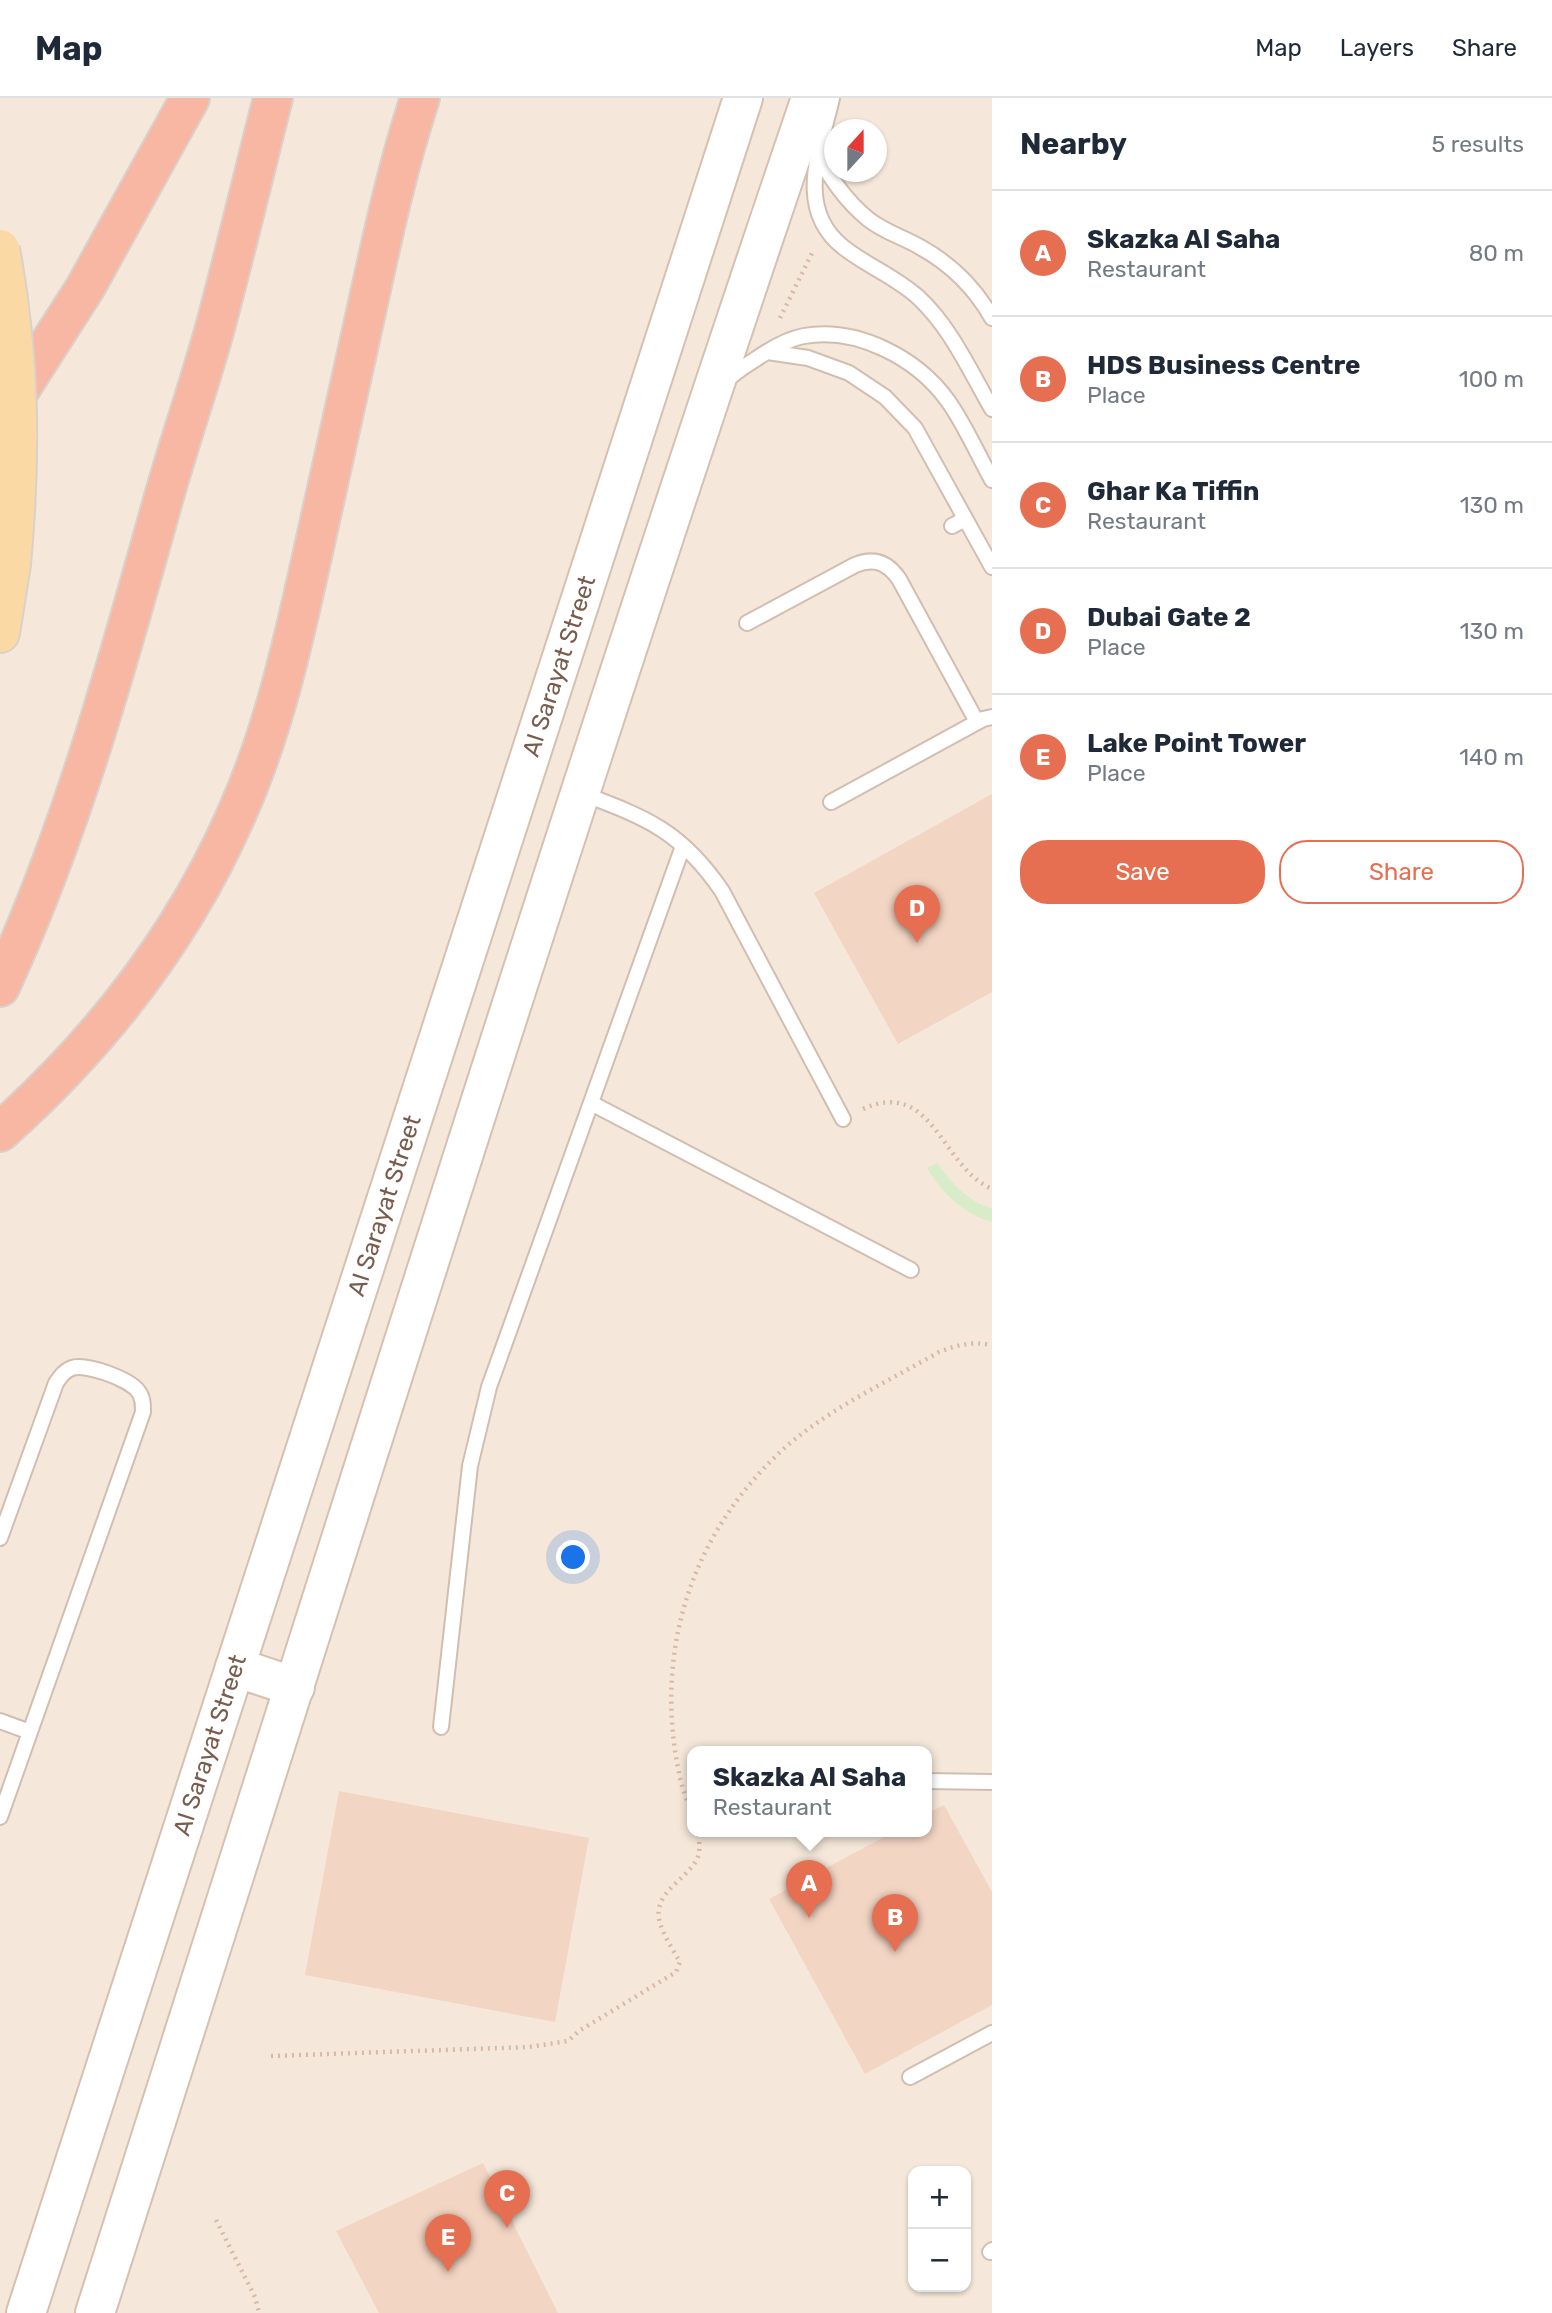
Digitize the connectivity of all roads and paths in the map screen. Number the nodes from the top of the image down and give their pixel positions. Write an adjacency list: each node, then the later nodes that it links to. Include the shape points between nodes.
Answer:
1 (190, 98): 14 (highway, via 85,288)
2 (273, 98): 25 (highway, via 215,325 86,767)
3 (420, 98): 28 (highway, via 392,196 284,678 238,813 212,867 150,968 75,1060)
4 (743, 98): 33 (main road, Al Sarayat Street)
5 (811, 98): 12 (main road)
6 (832, 98): 7 (lane)
7 (818, 156): 8 (lane, via 813,177 815,203); 10 (lane, via 850,203 893,235 953,268)
8 (826, 228): 11 (path, via 803,267); 13 (lane, via 841,246 918,298 942,324)
9 (0, 249): 20 (main road, bridge, via 16,364 19,431 12,564)
10 (992, 318)
11 (767, 351): 12 (lane, via 733,374); 15 (lane, via 803,337 844,336 884,348 920,370 948,401); 16 (lane, via 808,358 849,373 885,397 915,428)
12 (707, 404): 22 (main road)
13 (992, 409)
14 (0, 421)
15 (992, 480)
16 (965, 519): 17 (lane); 18 (lane)
17 (951, 526)
18 (992, 567)
19 (747, 623): 21 (lane, via 855,565 865,561 885,565 899,579)
20 (0, 633)
21 (986, 716): 23 (lane)
22 (580, 793): 24 (lane, via 643,816); 34 (main road)
23 (831, 802)
24 (683, 846): 26 (lane); 27 (lane, via 722,891)
25 (0, 988)
26 (591, 1103): 30 (lane); 36 (lane, via 489,1387 470,1466)
27 (843, 1119): 29 (path, via 879,1102 908,1105 921,1112 966,1170)
28 (0, 1132)
29 (992, 1189)
30 (911, 1270)
31 (992, 1345): 40 (path, via 958,1344 939,1352 827,1417 779,1453 739,1496 708,1545 685,1600 672,1657 670,1716)
32 (0, 1538): 37 (lane, via 62,1374 82,1366 139,1392 143,1412)
33 (235, 1667): 34 (main road); 47 (main road, Al Sarayat Street)
34 (295, 1687): 48 (main road)
35 (0, 1721): 37 (lane)
36 (441, 1727)
37 (30, 1732): 41 (lane)
38 (932, 1781): 39 (lane)
39 (992, 1782)
40 (687, 1798)
41 (0, 1817)
42 (699, 1837): 44 (path, via 697,1859 661,1901 658,1912 680,1962 676,1972 568,2041 529,2047)
43 (992, 2034): 45 (lane)
44 (271, 2056)
45 (910, 2077)
46 (216, 2220): 49 (path)
47 (26, 2313)
48 (95, 2313)
49 (259, 2313)

